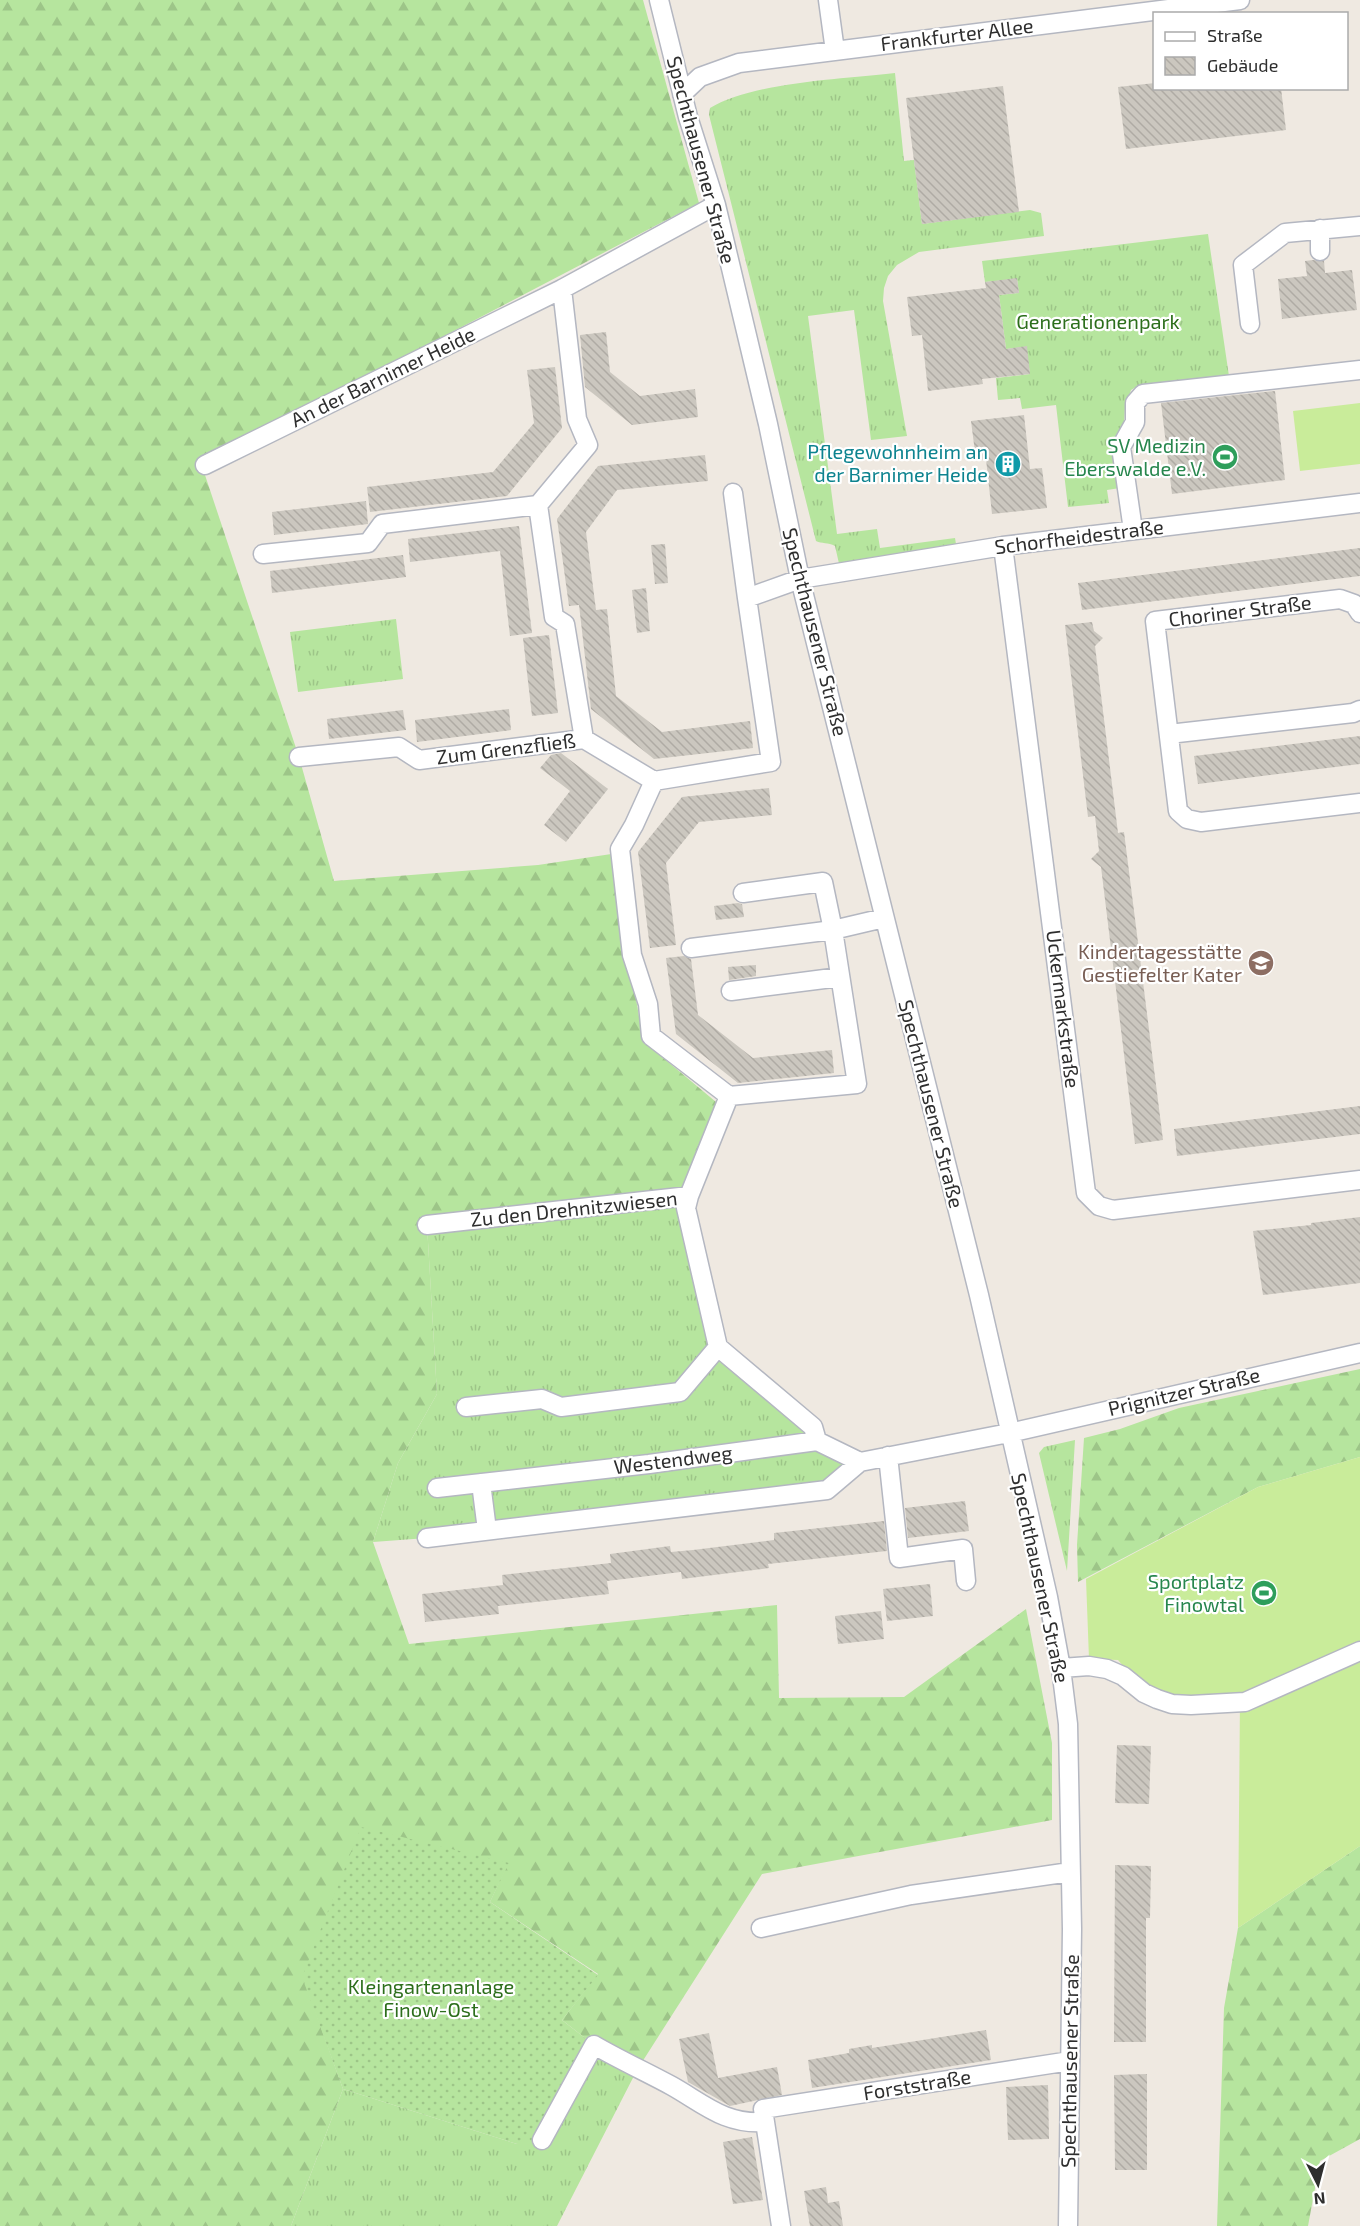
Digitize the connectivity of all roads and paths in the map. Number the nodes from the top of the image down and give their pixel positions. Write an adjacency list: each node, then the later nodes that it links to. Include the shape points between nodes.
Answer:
1 (659, 0): 5 (street, Spechthausener Straße)
2 (828, 0): 4 (street)
3 (1240, 0): 4 (street, Frankfurter Allee)
4 (835, 51): 5 (street, Frankfurter Allee, via 739,63 700,77)
5 (682, 94): 6 (street, Spechthausener Straße)
6 (716, 205): 10 (street, An der Barnimer Heide); 20 (street, Spechthausener Straße)
7 (1360, 226): 8 (street)
8 (1320, 230): 9 (street); 11 (street, via 1286,233 1243,265)
9 (1320, 252)
10 (562, 289): 13 (street, An der Barnimer Heide); 16 (street, via 577,419 588,445)
11 (1250, 324)
12 (1360, 370): 17 (street, via 1143,394 1135,403 1135,422 1121,447)
13 (205, 465)
14 (733, 493): 21 (street)
15 (1360, 503): 17 (street, Schorfheidestraße)
16 (538, 505): 19 (street, via 382,524 368,543); 25 (street, via 554,617 565,624)
17 (1133, 530): 18 (street, Schorfheidestraße)
18 (1003, 546): 20 (street, Schorfheidestraße); 36 (street, Uckermarkstraße, via 1086,1193 1099,1206 1113,1210)
19 (263, 554)
20 (800, 579): 21 (street); 30 (street, Spechthausener Straße)
21 (747, 598): 27 (street, via 771,762)
22 (1360, 614): 24 (street, Choriner Straße, via 1354,604 1340,599 1155,621)
23 (1360, 710): 24 (street, via 1353,714)
24 (1169, 734): 28 (street, Choriner Straße, via 1178,811 1187,819 1200,822)
25 (584, 739): 26 (street, Zum Grenzfließ, via 419,760 399,747); 27 (street, Zum Grenzfließ)
26 (298, 757)
27 (654, 781): 35 (street, via 620,849 632,955 648,1005 651,1036)
28 (1360, 803)
29 (743, 893): 31 (street, via 823,882)
30 (884, 918): 31 (street); 42 (street, Spechthausener Straße, via 968,1251)
31 (832, 930): 32 (street); 33 (street)
32 (691, 948)
33 (840, 977): 34 (street); 35 (street, via 857,1084)
34 (731, 991)
35 (729, 1096): 37 (street, Zu den Drehnitzwiesen)
36 (1360, 1180)
37 (689, 1196): 38 (street, Zu den Drehnitzwiesen); 39 (street, via 686,1208)
38 (427, 1225)
39 (718, 1347): 41 (street, via 680,1392 561,1407 542,1399); 43 (street, via 813,1427)
40 (1360, 1353): 42 (street, Prignitzer Straße)
41 (466, 1407)
42 (1009, 1433): 44 (street); 52 (street, Spechthausener Straße)
43 (817, 1441): 45 (street); 46 (street, Westendweg)
44 (888, 1456): 45 (street); 50 (street, via 899,1558 963,1549)
45 (860, 1462): 48 (street, via 827,1490)
46 (481, 1483): 47 (street, Westendweg); 48 (street)
47 (437, 1488)
48 (487, 1530): 49 (street)
49 (427, 1538)
50 (966, 1581)
51 (1360, 1651): 52 (street, via 1245,1702 1201,1705 1157,1699 1107,1669)
52 (1061, 1668): 53 (street, Spechthausener Straße, via 1068,1724)
53 (1070, 1872): 54 (street, via 911,1895); 55 (street, Spechthausener Straße)
54 (761, 1928)
55 (1070, 2061): 56 (street, Forststraße); 59 (street, Spechthausener Straße)
56 (764, 2116): 57 (street, Forststraße, via 752,2123 714,2113 594,2045); 58 (street)
57 (542, 2140)
58 (781, 2226)
59 (1068, 2226)

